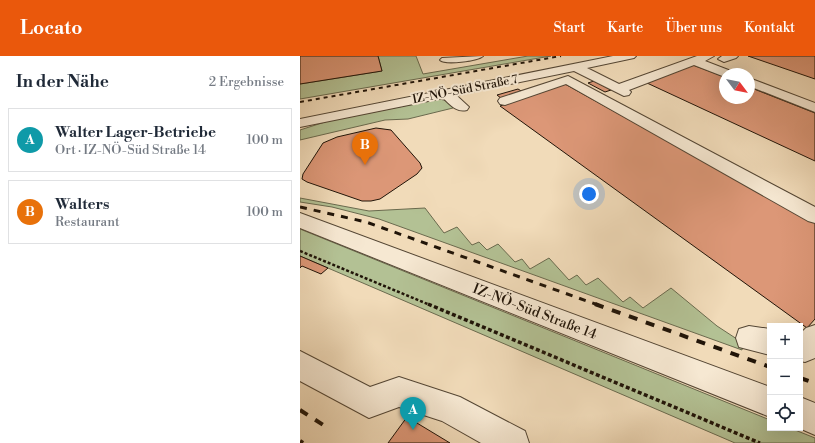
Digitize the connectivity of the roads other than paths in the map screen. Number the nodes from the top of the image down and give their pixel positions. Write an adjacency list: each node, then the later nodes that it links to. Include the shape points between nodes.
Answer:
1 (477, 56): 4 (street)
2 (630, 56): 7 (street, IZ-NÖ-Süd Straße 7)
3 (708, 56): 5 (street)
4 (446, 60)
5 (694, 61): 6 (street); 7 (street, via 621,90)
6 (719, 71)
7 (577, 73): 9 (street, IZ-NÖ-Süd Straße 7); 10 (street); 14 (street)
8 (755, 84): 12 (street)
9 (445, 93): 11 (street); 13 (street, IZ-NÖ-Süd Straße 7)
10 (505, 101)
11 (462, 107)
12 (815, 108)
13 (300, 123)
14 (815, 216)
15 (300, 220): 19 (street, IZ-NÖ-Süd Straße 14)
16 (815, 337): 17 (street)
17 (803, 349)
18 (300, 365): 22 (street, via 369,403 399,392 449,408)
19 (767, 401)
20 (803, 414): 21 (street)
21 (815, 419)
22 (513, 443)

